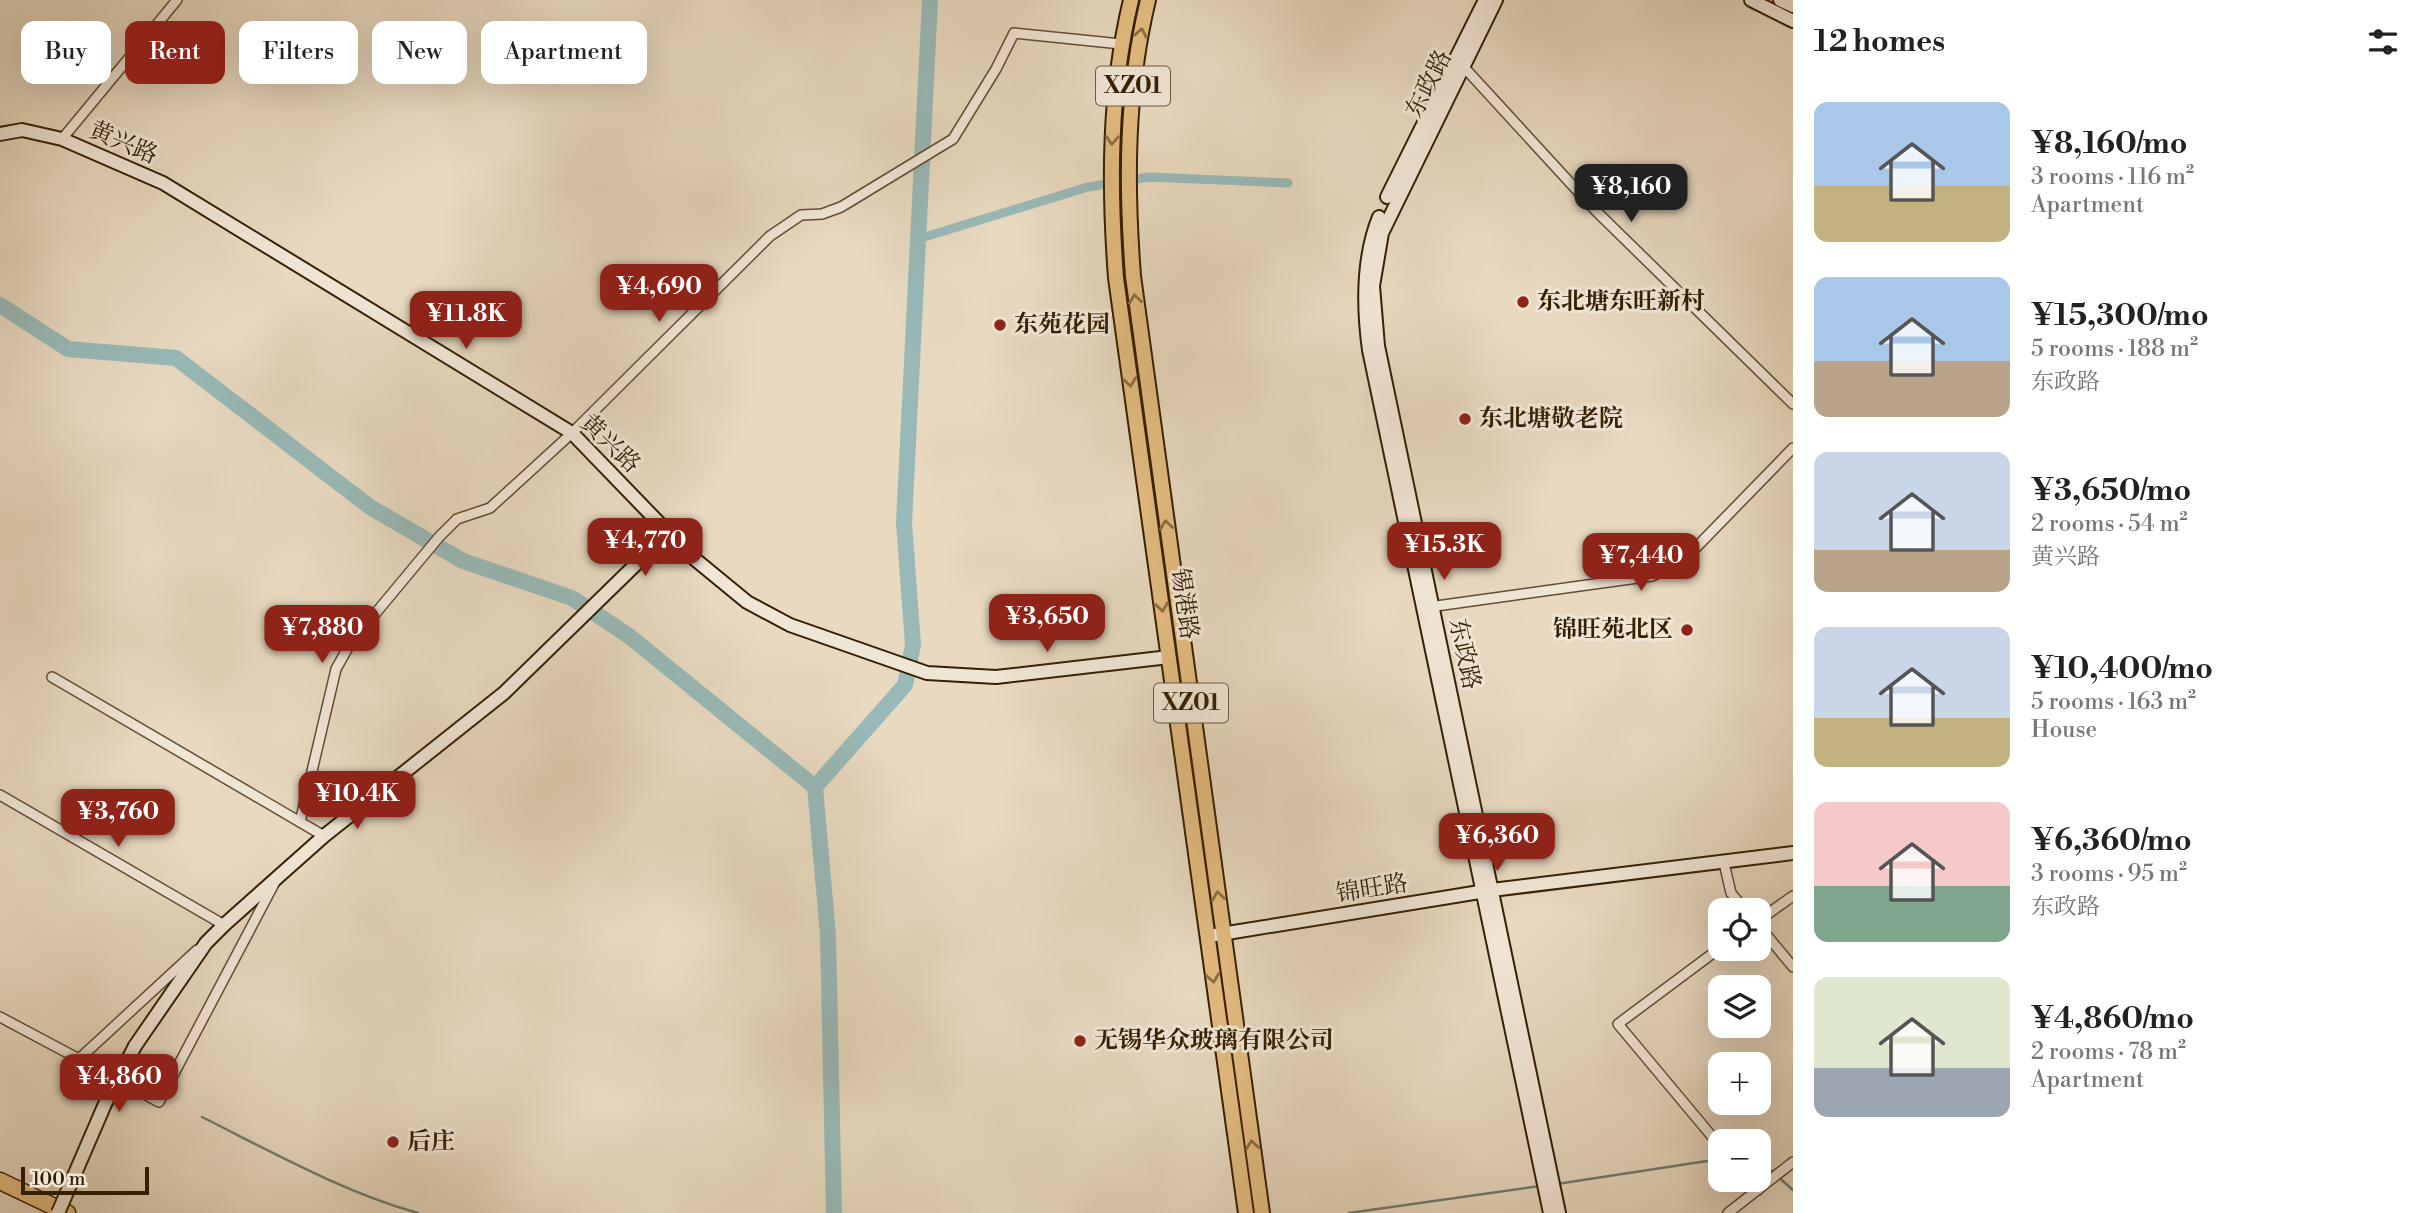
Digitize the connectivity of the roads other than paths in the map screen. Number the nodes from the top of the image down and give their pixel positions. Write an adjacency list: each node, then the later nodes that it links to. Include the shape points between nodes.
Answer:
1 (177, 0): 13 (street)
2 (1131, 0): 10 (main road, 锡港路 / XZ01)
3 (1148, 0): 32 (main road, 锡港路 / XZ01, one-way to 3, via 1137,313 1127,192 1133,88)
4 (1485, 0): 11 (street, 东政路)
5 (1496, 0): 11 (street, 东政路)
6 (1751, 0): 9 (street)
7 (1780, 0): 8 (street)
8 (1793, 6)
9 (1793, 21)
10 (1121, 44): 15 (street, via 1014,33 953,139 942,149 841,207 801,215 769,236); 19 (main road, 锡港路 / XZ01, one-way to 19, via 1110,192 1121,316)
11 (1458, 61): 14 (street, via 1596,211); 18 (street, 东政路, via 1382,233 1373,286 1378,346)
12 (0, 134): 13 (street, 黄兴路, via 22,130)
13 (62, 139): 15 (street, 黄兴路, via 163,183 213,211)
14 (1793, 404)
15 (572, 433): 17 (street, 黄兴路); 22 (street, via 490,508 457,519 350,644 336,669)
16 (1793, 448): 18 (street, via 1682,562 1651,576)
17 (668, 533): 19 (street, 黄兴路, via 747,602 790,625 927,673 996,677); 23 (street, via 504,693)
18 (1428, 608): 27 (street, 东政路)
19 (1169, 657): 33 (main road, 锡港路 / XZ01)
20 (52, 677): 22 (street)
21 (0, 794): 31 (street)
22 (300, 822): 23 (street)
23 (324, 836): 26 (street)
24 (1793, 853): 25 (street, 锦旺路)
25 (1724, 863): 27 (street, 锦旺路); 29 (street)
26 (278, 878): 31 (street); 39 (street, via 159,1102)
27 (1488, 891): 32 (street, 锦旺路); 44 (street, 东政路)
28 (1793, 896): 30 (street)
29 (1735, 898)
30 (1771, 912)
31 (224, 925): 35 (street)
32 (1223, 934): 33 (street, 锦旺路); 49 (main road, 锡港路 / XZ01, one-way to 32)
33 (1208, 936): 48 (main road, 锡港路 / XZ01, one-way to 48)
34 (1771, 940): 37 (street)
35 (206, 943): 39 (street); 46 (street, bridge, via 135,1046)
36 (1708, 957): 40 (street, via 1618,1024)
37 (1793, 967)
38 (0, 1017): 39 (street)
39 (79, 1059)
40 (1708, 1132)
41 (1793, 1162): 42 (street)
42 (1771, 1180)
43 (0, 1181): 47 (highway)
44 (1549, 1184): 50 (street, 东政路); 51 (street, 东政路)
45 (1755, 1192): 52 (street)
46 (58, 1213)
47 (67, 1213)
48 (1246, 1213)
49 (1262, 1213)
50 (1550, 1213)
51 (1559, 1213)
52 (1728, 1213)

